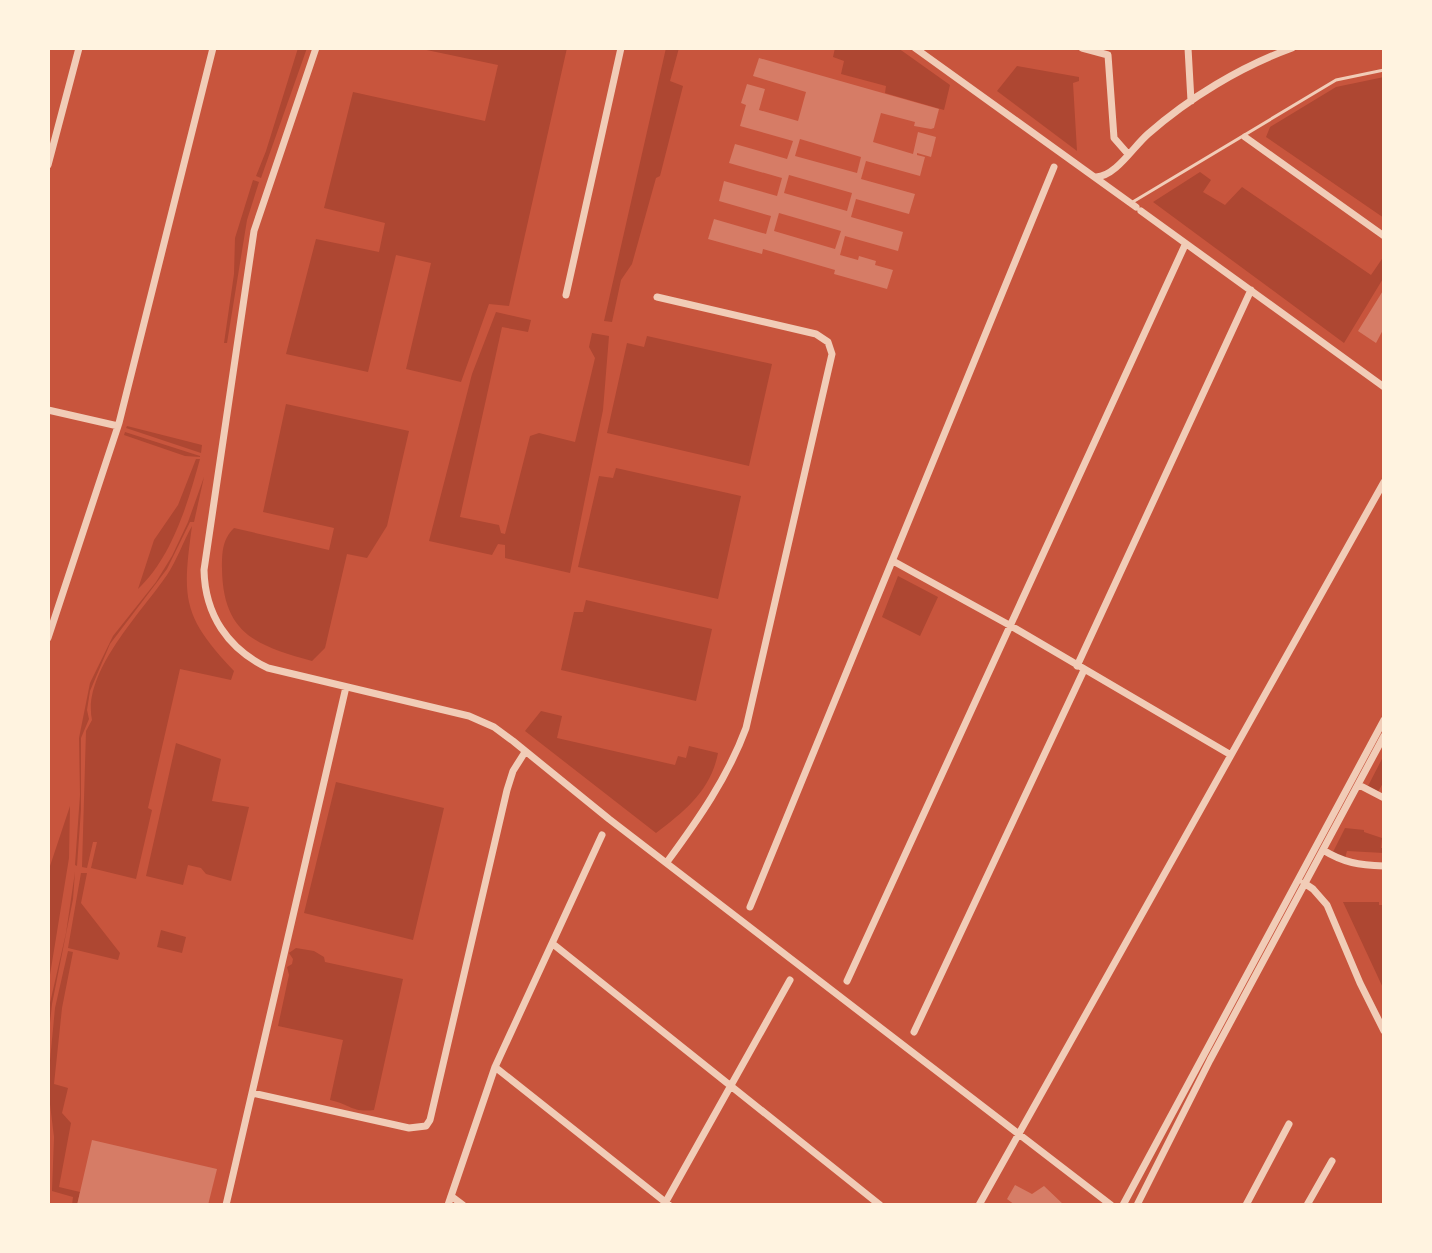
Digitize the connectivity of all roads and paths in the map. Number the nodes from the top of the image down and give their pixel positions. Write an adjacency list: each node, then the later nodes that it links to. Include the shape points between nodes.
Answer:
1 (79, 48): 14 (street)
2 (213, 48): 25 (street)
3 (316, 48): 31 (street, via 254,231 204,581 217,625 247,657 268,668)
4 (621, 48): 21 (street)
5 (915, 48): 16 (street)
6 (1082, 48): 13 (street, via 1108,55 1114,138)
7 (1188, 48): 11 (street)
8 (1292, 48): 9 (street)
9 (1273, 51): 11 (street)
10 (1384, 70): 12 (lane, via 1336,80)
11 (1191, 101): 13 (street)
12 (1245, 137): 17 (lane); 18 (street)
13 (1128, 154): 16 (street, via 1107,175)
14 (48, 165)
15 (1054, 167): 27 (street)
16 (1094, 177): 17 (street)
17 (1136, 207): 19 (street)
18 (1384, 236)
19 (1185, 245): 20 (street); 28 (street)
20 (1251, 290): 23 (street); 30 (street)
21 (566, 295)
22 (657, 297): 40 (street, via 816,334 828,342 832,354 746,728 700,818)
23 (1384, 387)
24 (48, 410): 25 (street)
25 (118, 426): 29 (street)
26 (1384, 482): 35 (street)
27 (893, 561): 28 (street); 43 (street)
28 (1011, 626): 30 (street); 46 (street)
29 (48, 638)
30 (1080, 668): 35 (street); 48 (street)
31 (346, 687): 34 (street, via 469,716 494,727); 51 (street)
32 (1384, 720): 42 (street)
33 (1384, 736): 36 (street)
34 (525, 752): 40 (street); 51 (street, via 507,790 426,1126 409,1128)
35 (1231, 755): 53 (street)
36 (1359, 785): 37 (street); 39 (street)
37 (1384, 798)
38 (602, 835): 44 (street)
39 (1323, 850): 41 (street, via 1354,865); 42 (street)
40 (667, 862): 53 (street)
41 (1384, 866)
42 (1301, 882): 47 (street, via 1327,905); 63 (street); 64 (street)
43 (750, 907)
44 (553, 944): 49 (street); 50 (street)
45 (790, 980): 50 (street)
46 (847, 981)
47 (1384, 1031)
48 (914, 1032)
49 (495, 1067): 55 (street); 56 (street)
50 (732, 1086): 56 (street); 60 (street)
51 (252, 1093): 57 (street)
52 (1289, 1124): 65 (street)
53 (1019, 1133): 61 (street); 62 (street)
54 (1332, 1161): 66 (street)
55 (451, 1196): 58 (street); 59 (street)
56 (666, 1204)
57 (226, 1205)
58 (448, 1205)
59 (463, 1205)
60 (880, 1205)
61 (979, 1205)
62 (1111, 1205)
63 (1123, 1205)
64 (1137, 1205)
65 (1246, 1205)
66 (1307, 1205)

